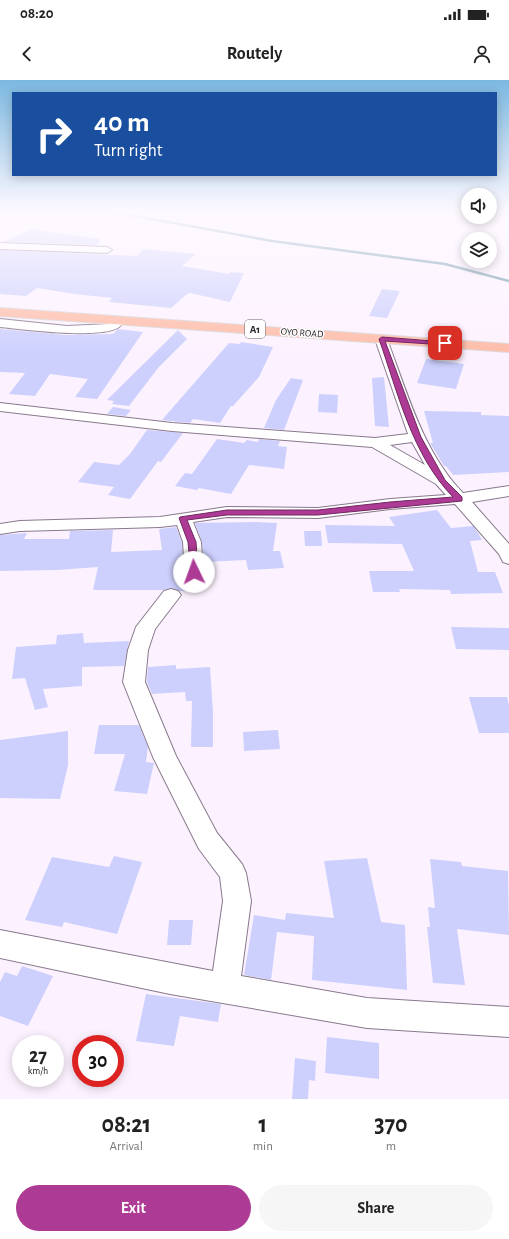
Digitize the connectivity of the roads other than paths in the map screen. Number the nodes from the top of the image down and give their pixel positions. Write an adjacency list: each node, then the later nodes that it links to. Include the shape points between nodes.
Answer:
1 (0, 312): 2 (highway, OYO ROAD / A1)
2 (115, 320): 3 (street, via 112,327 67,330); 4 (highway, OYO ROAD / A1)
3 (0, 323)
4 (382, 339): 5 (highway, OYO ROAD / A1); 7 (street)
5 (509, 348)
6 (0, 407): 8 (street, via 172,427)
7 (417, 437): 8 (street); 9 (street)
8 (375, 443): 9 (street)
9 (442, 481): 11 (street)
10 (509, 491): 11 (street)
11 (459, 499): 12 (street, via 318,513 227,512); 14 (street)
12 (183, 518): 13 (street, via 160,522 20,526); 15 (street, via 192,542)
13 (0, 529)
14 (509, 558)
15 (194, 572)
16 (171, 595): 18 (street, via 146,627 138,650 134,682 165,757 208,840 233,873 236,900)
17 (0, 944): 18 (street)
18 (225, 988): 19 (street, via 367,1013)
19 (509, 1022)

